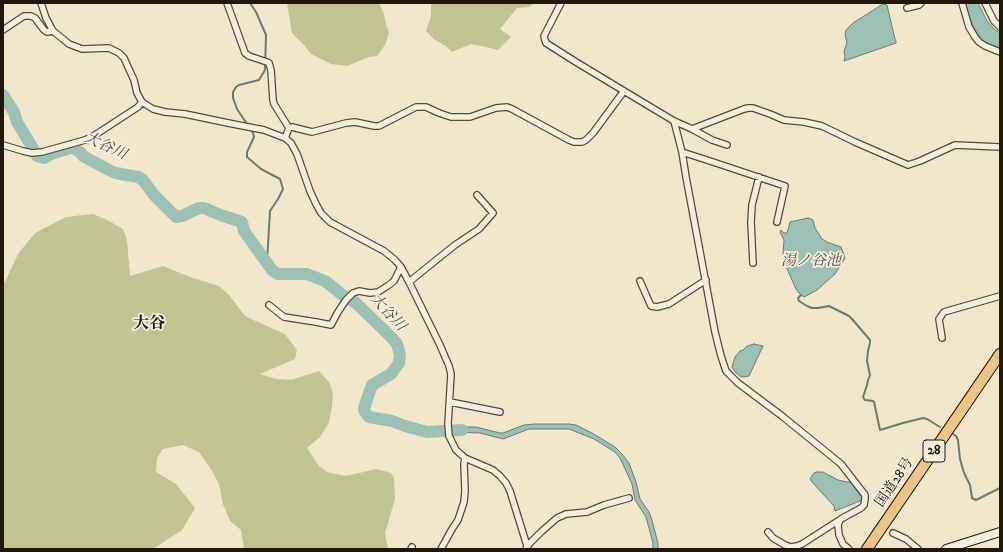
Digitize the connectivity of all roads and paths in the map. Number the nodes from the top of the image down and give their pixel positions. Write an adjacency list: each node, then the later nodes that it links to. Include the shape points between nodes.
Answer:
1 (41, 3): 10 (street)
2 (227, 3): 15 (street, via 245,53 269,64 272,70 274,104)
3 (561, 3): 12 (street, via 544,36 546,42)
4 (921, 3): 7 (street)
5 (962, 3): 11 (street, via 975,37 985,46)
6 (984, 3): 8 (street)
7 (907, 8)
8 (1000, 27)
9 (3, 30): 10 (street, via 21,18 31,16 44,30)
10 (53, 31): 13 (street, via 76,47 109,48 119,53 124,58 134,80 136,93)
11 (1000, 52)
12 (624, 91): 14 (street); 15 (street, via 593,133 582,142 569,140 507,107 470,117 451,117 426,107 416,107 379,126 355,122 312,132)
13 (142, 102): 17 (street, via 153,109 250,127); 19 (street, via 85,140 32,153)
14 (674, 121): 16 (street); 21 (street)
15 (289, 128): 17 (street)
16 (692, 129): 18 (street, via 712,140); 20 (street, via 753,108 784,120 822,126 908,165 955,145)
17 (285, 138): 26 (street, via 297,154 321,213 330,222 384,252)
18 (727, 144)
19 (3, 145)
20 (1000, 147)
21 (682, 152): 22 (street); 27 (street)
22 (759, 177): 24 (street, via 785,186); 25 (street, via 750,222)
23 (477, 195): 29 (street, via 494,213 479,229)
24 (777, 222)
25 (753, 263)
26 (401, 267): 29 (street); 31 (street, via 394,281 378,292 353,293 331,325 284,317)
27 (706, 280): 28 (street, via 669,304 657,307 651,306); 38 (street, via 718,346 726,371 841,464 863,492 864,505)
28 (640, 281)
29 (409, 282): 34 (street, via 449,366)
30 (1000, 296): 32 (street, via 944,312 939,319)
31 (269, 305)
32 (942, 338)
33 (1000, 354): 46 (highway, 国道28号 / 28)
34 (450, 402): 35 (street); 36 (street, via 449,436 456,450)
35 (500, 412)
36 (465, 458): 42 (street, via 493,470 506,483); 44 (street, via 464,502 458,520)
37 (629, 498): 42 (street, via 587,512 566,514 557,518)
38 (840, 520): 39 (street, via 797,546 785,545); 45 (street, via 839,535)
39 (768, 532)
40 (1000, 532): 43 (street)
41 (893, 533): 47 (street)
42 (527, 548)
43 (952, 548)
44 (441, 549)
45 (849, 549)
46 (867, 549)
47 (918, 549)

